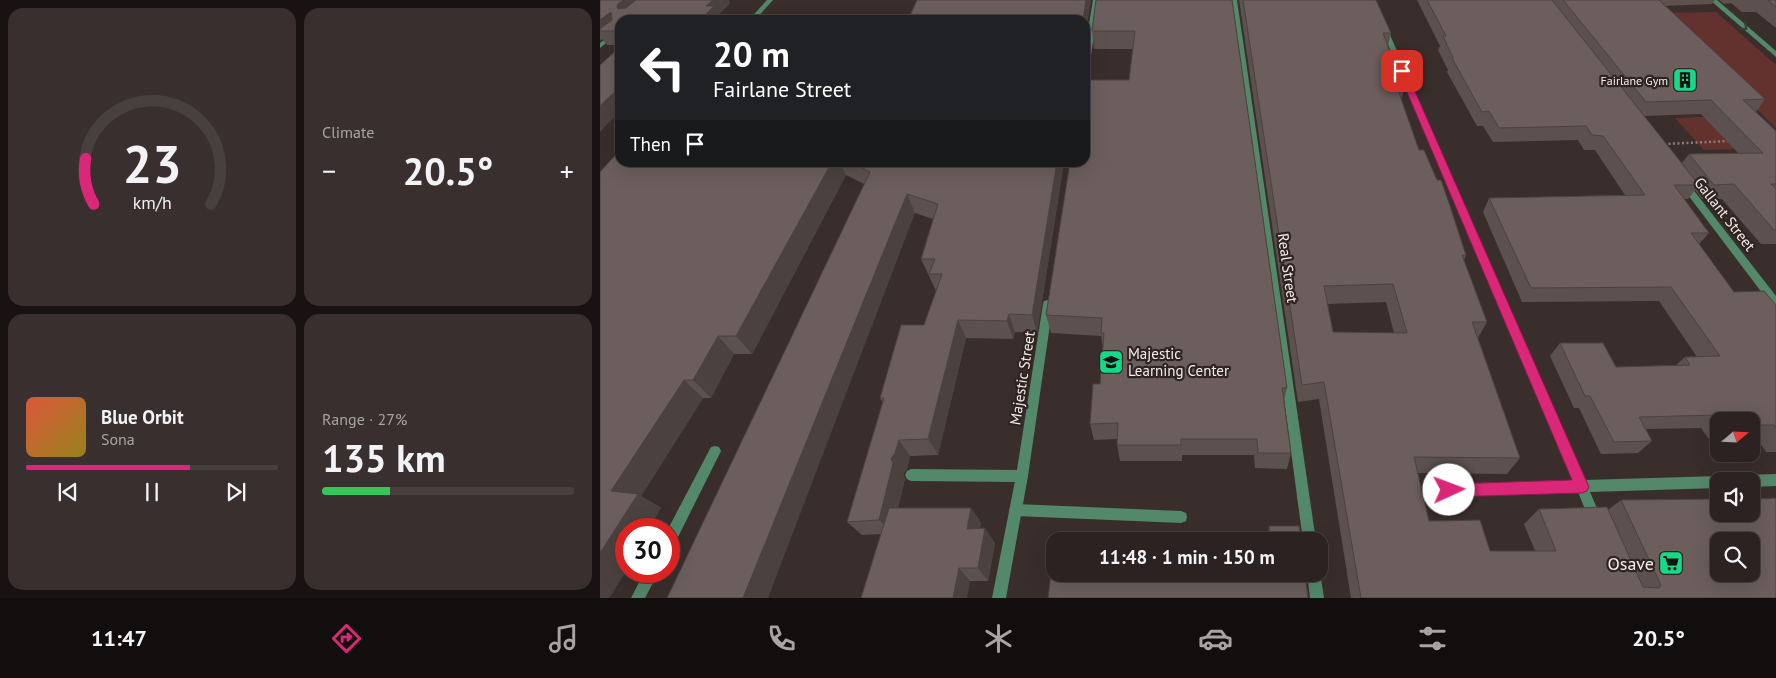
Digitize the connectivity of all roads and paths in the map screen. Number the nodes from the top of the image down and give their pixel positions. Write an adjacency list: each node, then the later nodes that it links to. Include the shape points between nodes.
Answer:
1 (770, 0): 5 (street)
2 (1096, 0): 8 (street)
3 (1234, 0): 28 (street, Real Street)
4 (1713, 0): 10 (street, one-way to 10)
5 (756, 15)
6 (1379, 18): 22 (street)
7 (615, 33): 9 (street)
8 (1090, 37)
9 (600, 46)
10 (1776, 55)
11 (1738, 140): 12 (path)
12 (1662, 144)
13 (1676, 174): 15 (street, Gallant Street)
14 (1051, 290): 18 (street, Majestic Street)
15 (1776, 303)
16 (716, 451): 26 (street)
17 (911, 475): 18 (street)
18 (1022, 476): 24 (street, Majestic Street)
19 (1776, 480): 20 (street)
20 (1760, 481)
21 (1710, 482): 22 (street)
22 (1582, 487): 23 (street); 27 (street)
23 (1449, 490)
24 (1015, 510): 25 (street); 32 (street, Majestic Street)
25 (1181, 516)
26 (680, 519)
27 (1600, 530)
28 (1309, 532)
29 (1315, 582): 33 (street)
30 (646, 583): 31 (street)
31 (638, 598)
32 (999, 598)
33 (1318, 598)

